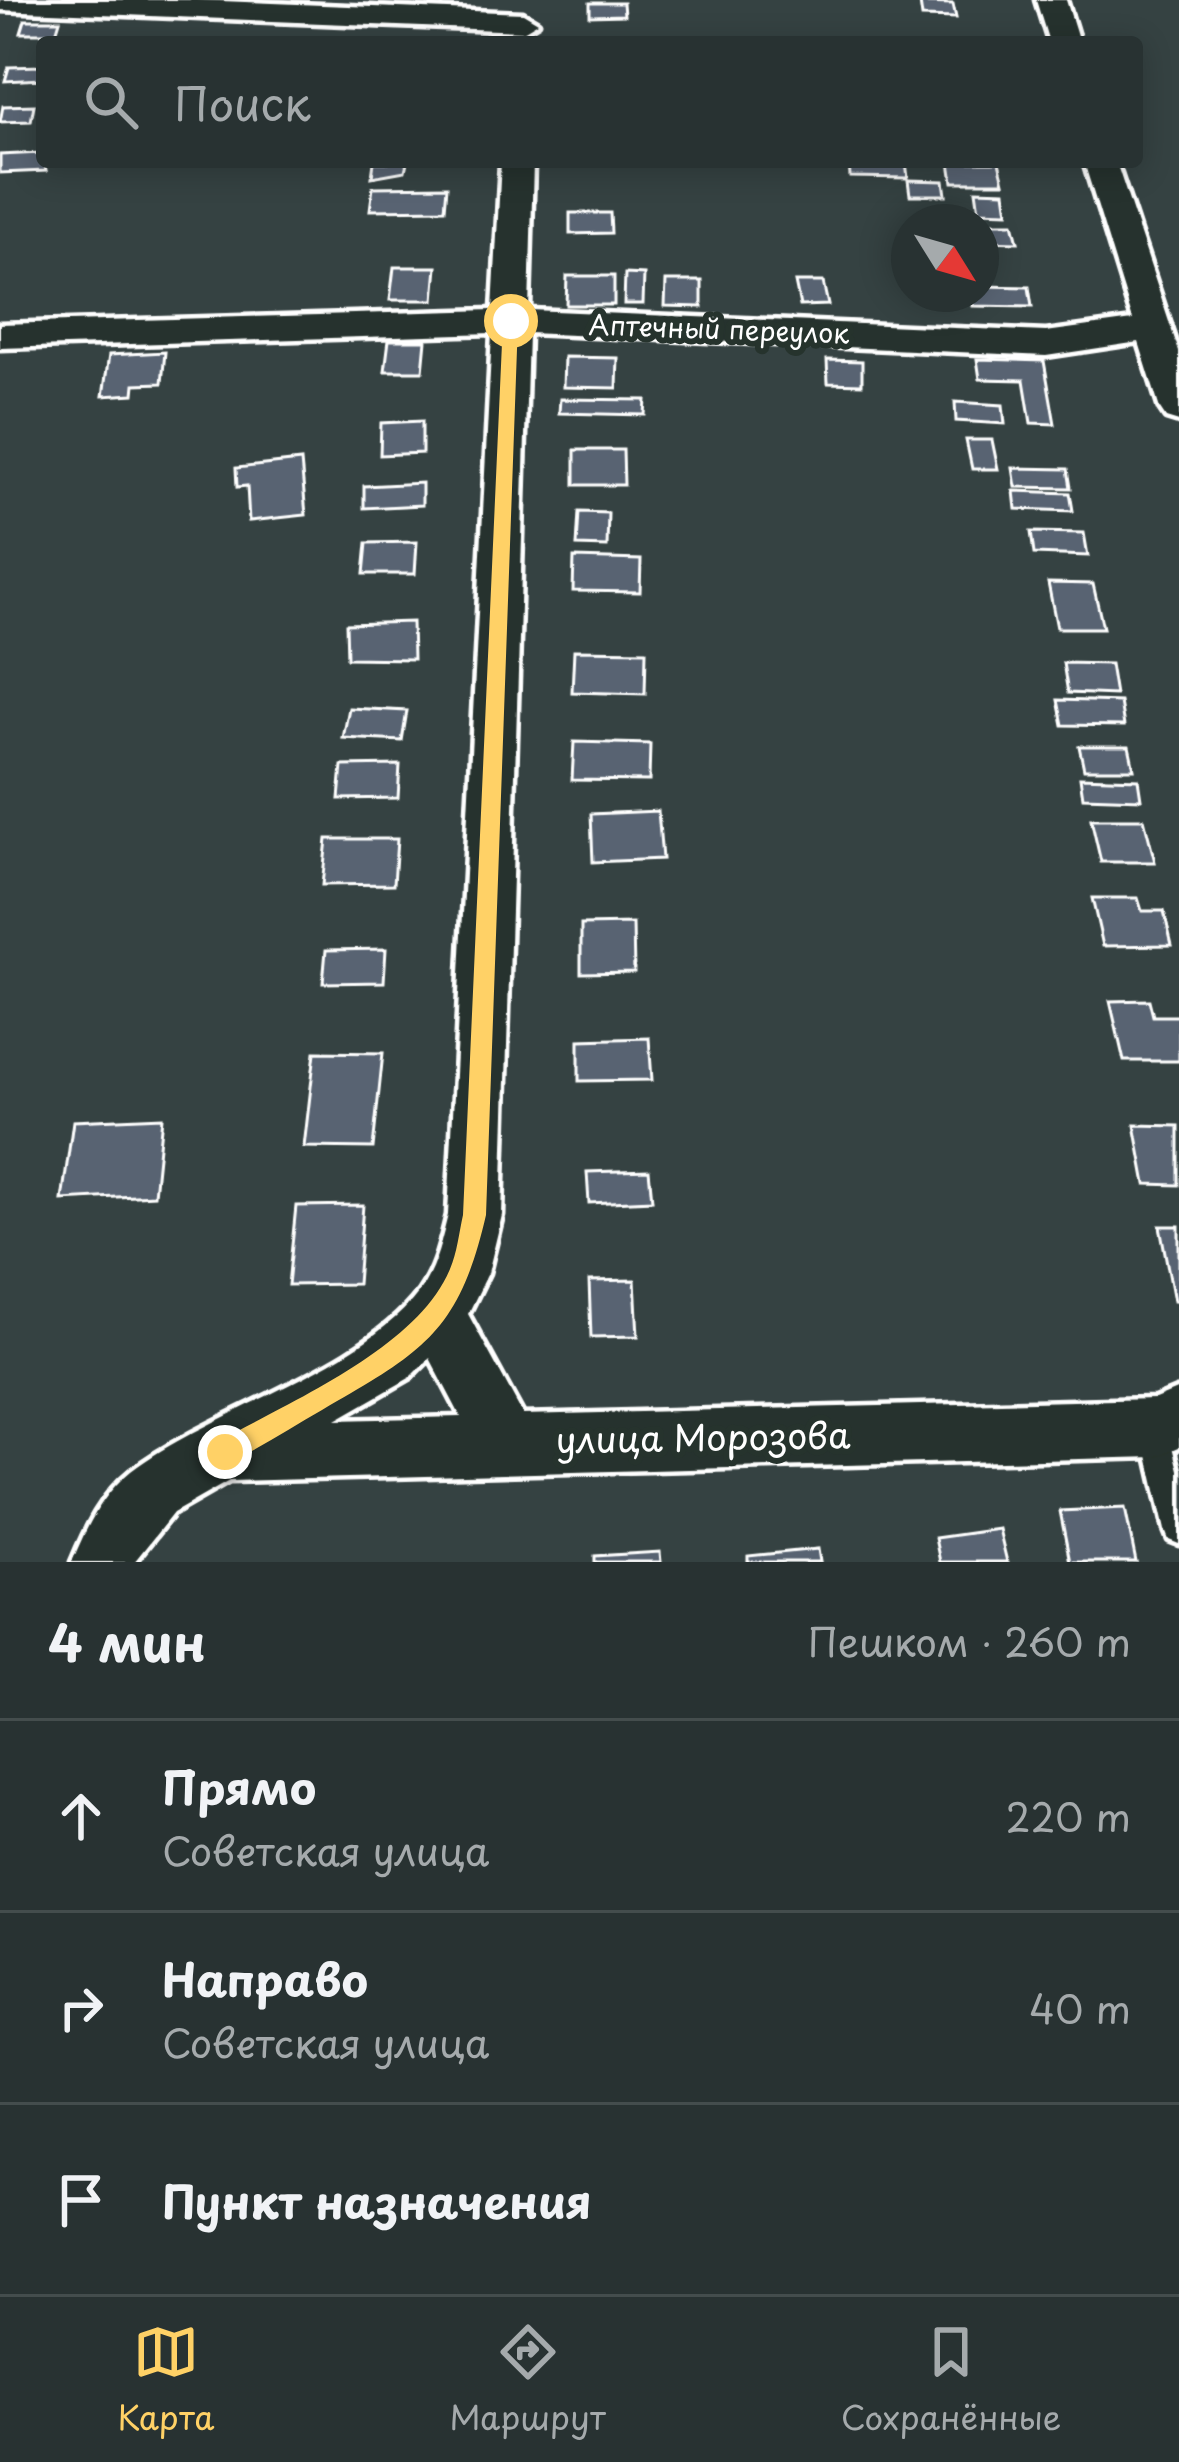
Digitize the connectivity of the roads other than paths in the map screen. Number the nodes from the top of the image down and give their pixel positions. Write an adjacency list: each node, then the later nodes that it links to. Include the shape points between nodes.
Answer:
1 (1051, 0): 4 (street)
2 (0, 1): 3 (street)
3 (523, 21)
4 (1062, 36)
5 (517, 168): 7 (street)
6 (1102, 168): 8 (street)
7 (511, 321): 8 (street, Аптечный переулок, via 1046,344); 9 (street, Аптечный переулок); 11 (street, via 475,1215 461,1274)
8 (1164, 335): 10 (street)
9 (0, 336)
10 (1179, 409)
11 (436, 1314): 13 (street); 14 (street, via 391,1357)
12 (1167, 1423): 13 (street, улица Морозова); 15 (lane)
13 (506, 1442): 14 (street, улица Морозова)
14 (225, 1452): 16 (street, via 152,1492)
15 (1179, 1530)
16 (102, 1562)

